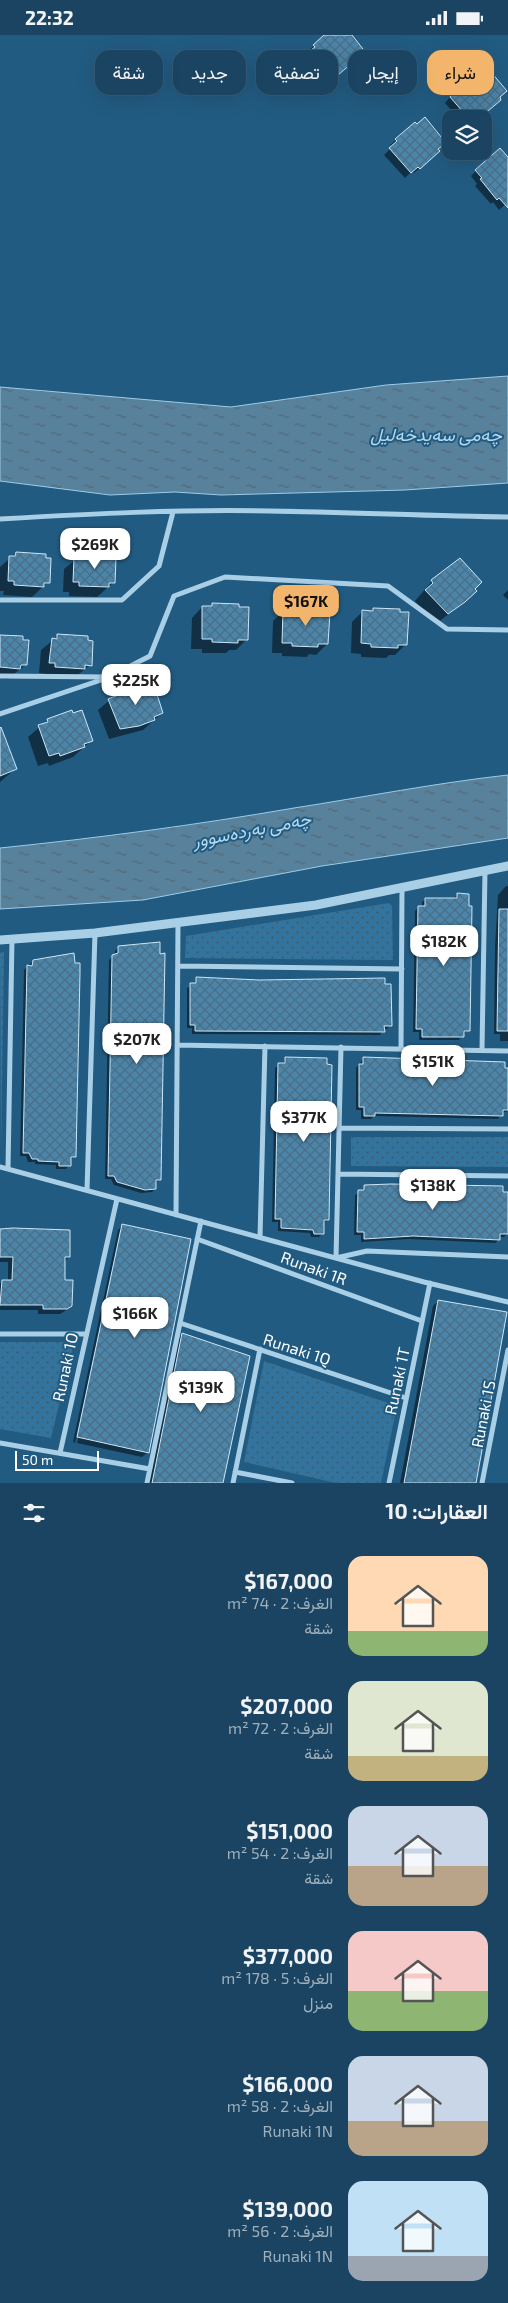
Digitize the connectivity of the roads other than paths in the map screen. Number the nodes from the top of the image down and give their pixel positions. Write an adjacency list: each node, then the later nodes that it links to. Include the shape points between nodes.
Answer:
1 (173, 512): 2 (street); 3 (street); 4 (street, via 159,566 122,600)
2 (508, 517)
3 (0, 519)
4 (0, 600)
5 (508, 630): 7 (street, via 447,629 388,586 225,577 174,596 150,656)
6 (0, 676): 7 (street)
7 (109, 677): 8 (street)
8 (0, 714)
9 (508, 867): 10 (street)
10 (485, 871): 11 (street); 22 (street)
11 (402, 888): 12 (street, via 316,905); 17 (street)
12 (178, 923): 13 (street); 16 (street)
13 (95, 933): 14 (street); 30 (street)
14 (12, 939): 15 (street); 27 (street)
15 (0, 940)
16 (178, 966): 17 (street); 18 (street)
17 (402, 969): 21 (street)
18 (177, 1045): 19 (street); 32 (street)
19 (265, 1046): 20 (street); 34 (street)
20 (341, 1047): 21 (street); 24 (street)
21 (401, 1049): 22 (street)
22 (482, 1050): 23 (street)
23 (508, 1051)
24 (339, 1128): 25 (street); 28 (street)
25 (508, 1129)
26 (0, 1167): 27 (street)
27 (8, 1169): 30 (street)
28 (338, 1174): 29 (street); 37 (street)
29 (508, 1176)
30 (87, 1191): 31 (street)
31 (117, 1199): 32 (street); 43 (street, Runaki 1O)
32 (176, 1215): 33 (street)
33 (201, 1221): 34 (street); 35 (street)
34 (260, 1237): 37 (street)
35 (197, 1239): 40 (street, Runaki 1R); 41 (street)
36 (508, 1257): 37 (street, via 367,1251)
37 (336, 1258): 38 (street)
38 (430, 1283): 39 (street); 40 (street, Runaki 1T)
39 (508, 1302)
40 (422, 1321): 46 (street, Runaki 1T)
41 (180, 1323): 44 (street, Runaki 1Q); 49 (street)
42 (0, 1334): 43 (street)
43 (85, 1334): 48 (street, Runaki 1O)
44 (260, 1349): 46 (street, Runaki 1Q); 50 (street)
45 (508, 1350): 55 (street, Runaki 1S)
46 (406, 1399): 54 (street, Runaki 1T)
47 (0, 1443): 48 (street)
48 (60, 1453): 49 (street)
49 (150, 1469): 51 (street)
50 (235, 1472): 52 (street); 53 (street)
51 (147, 1483)
52 (233, 1483)
53 (292, 1483)
54 (389, 1483)
55 (482, 1483)

